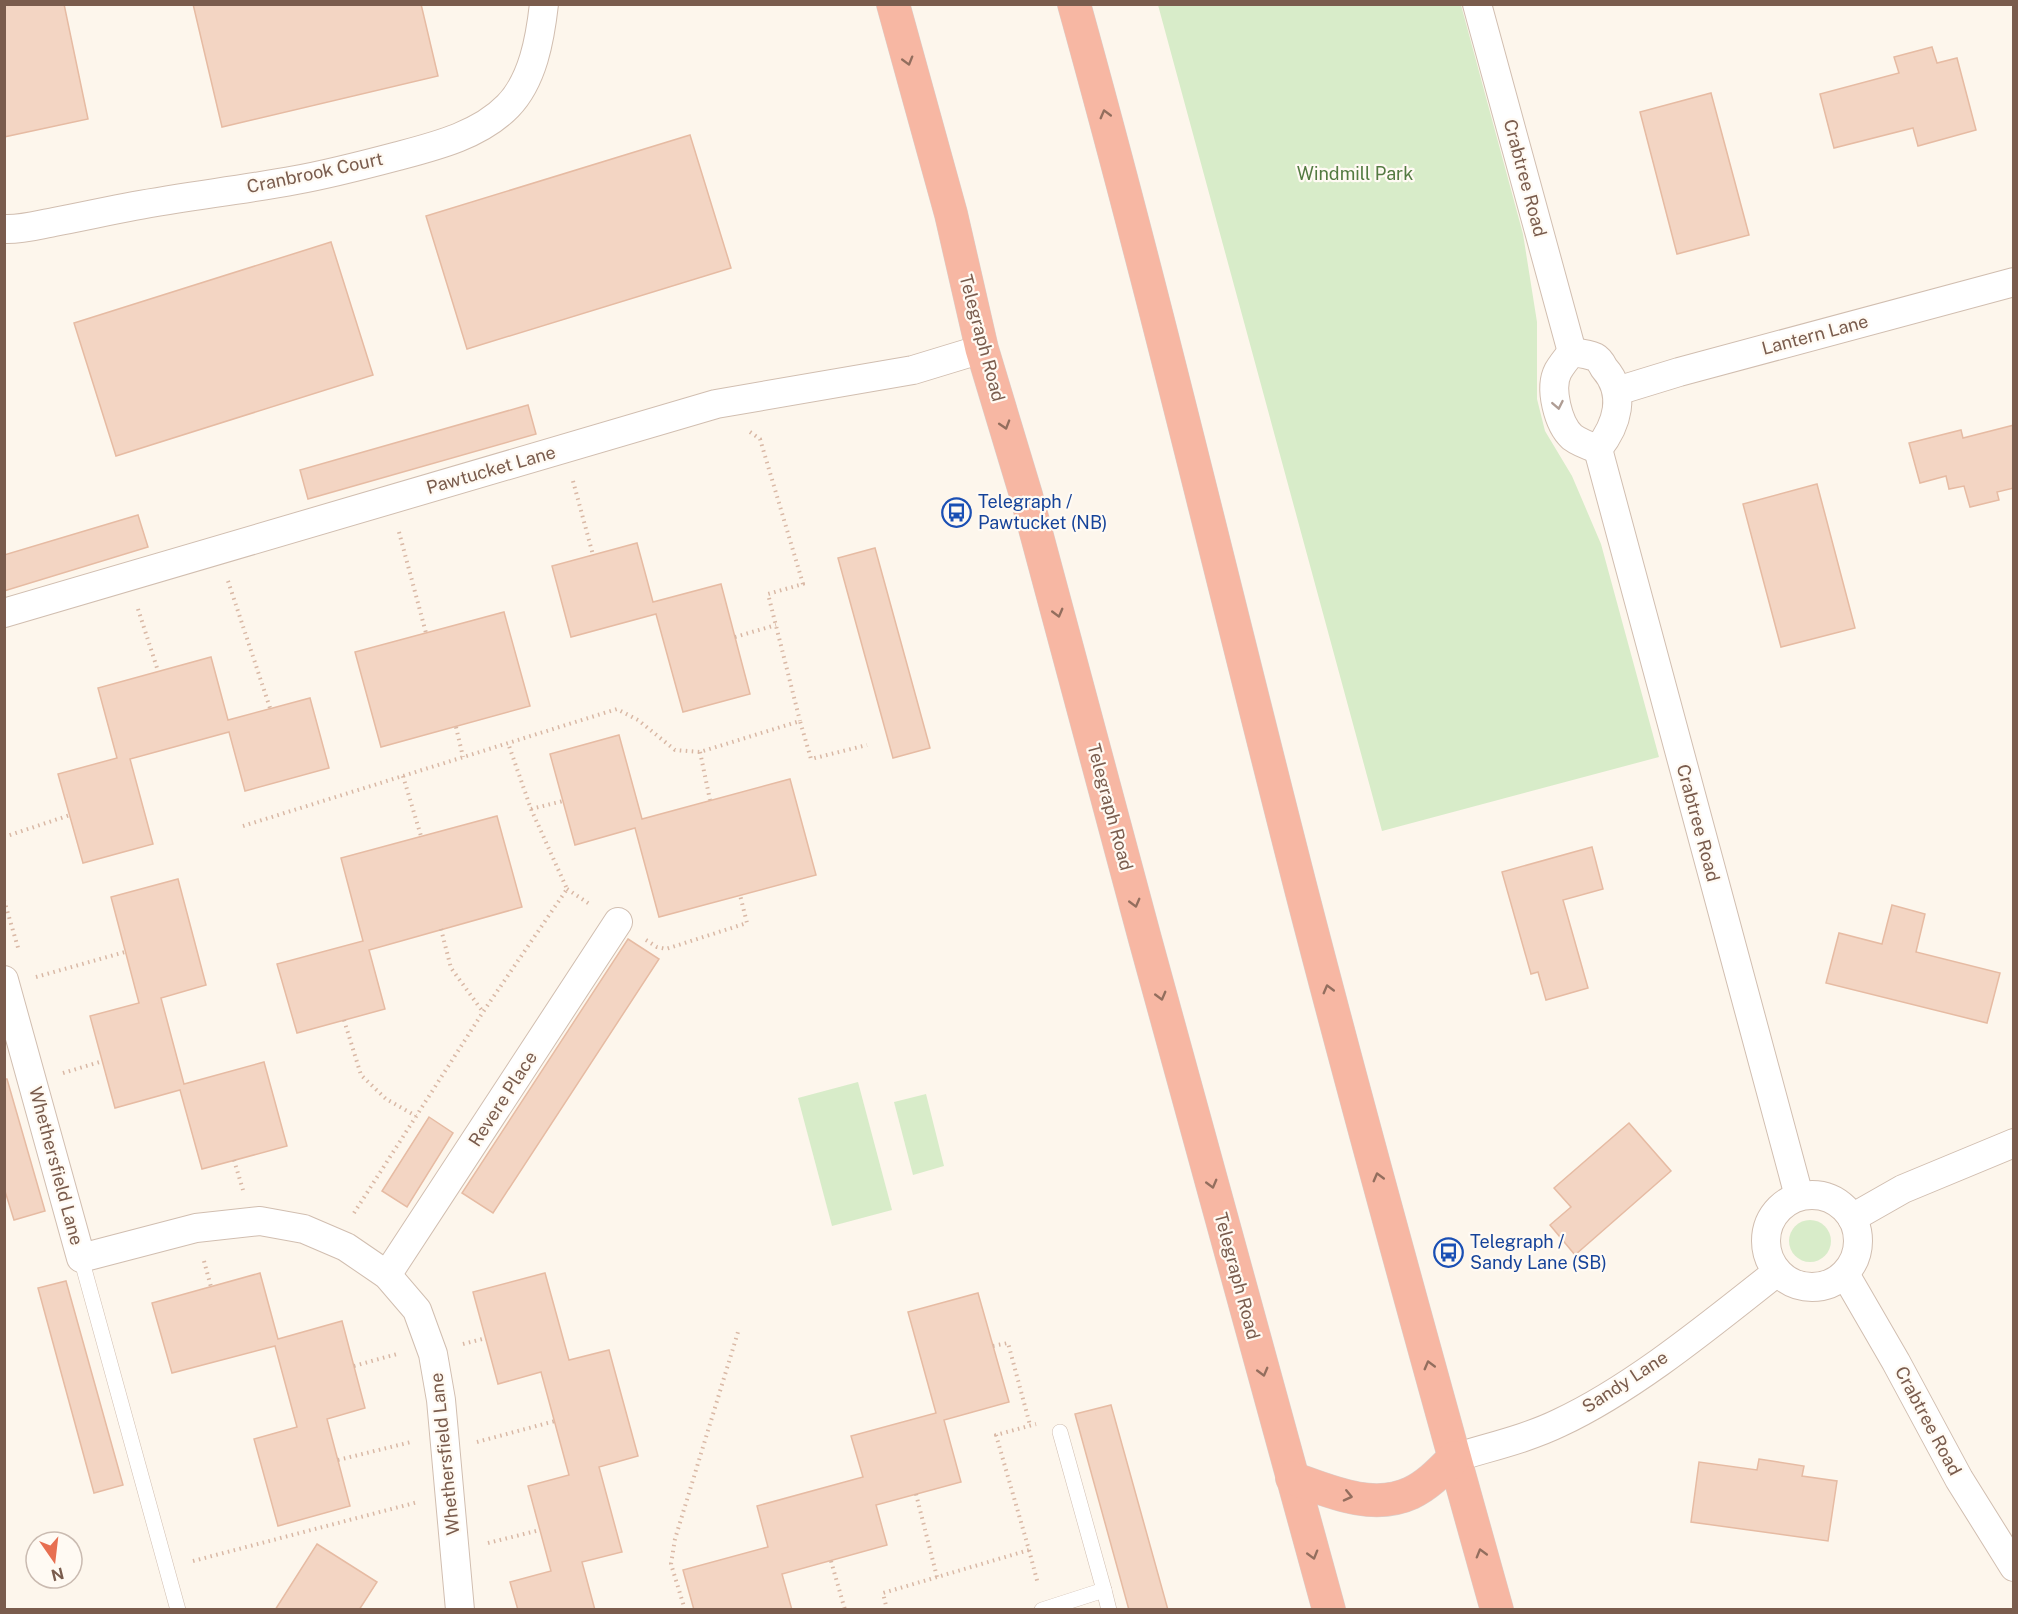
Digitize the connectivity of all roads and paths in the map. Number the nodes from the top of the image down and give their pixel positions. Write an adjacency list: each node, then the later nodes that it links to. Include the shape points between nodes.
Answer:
1 (544, 4): 5 (street, Cranbrook Court, via 532,63 520,90 508,106 465,135 296,180)
2 (893, 4): 7 (highway, Telegraph Road, one-way to 7, via 951,213)
3 (1074, 4): 72 (highway, one-way to 3, via 1306,909 1120,171)
4 (1477, 4): 8 (street, Crabtree Road)
5 (4, 229)
6 (2013, 282): 9 (street, Lantern Lane)
7 (982, 349): 17 (street, Pawtucket Lane, via 913,370 716,404); 74 (highway, Telegraph Road, one-way to 74, via 1026,495)
8 (1572, 352): 9 (street, via 1596,358 1610,374); 11 (street, one-way to 11, via 1557,373 1561,419 1570,435)
9 (1617, 391): 11 (street, via 1617,413)
10 (743, 428): 18 (path, via 760,439 803,584 768,594)
11 (1598, 449): 52 (street, Crabtree Road)
12 (570, 470): 14 (path)
13 (399, 532): 19 (path)
14 (593, 555)
15 (224, 570): 22 (path)
16 (138, 607): 21 (path)
17 (4, 613)
18 (776, 625): 20 (path); 23 (path)
19 (426, 633)
20 (735, 637)
21 (158, 671)
22 (270, 708)
23 (800, 721): 26 (path, via 811,759); 27 (path)
24 (456, 727): 28 (path)
25 (508, 743): 27 (path, via 617,710 638,720 675,750); 28 (path); 32 (path)
26 (867, 745)
27 (700, 752): 30 (path)
28 (463, 758): 29 (path)
29 (403, 776): 34 (path); 35 (path)
30 (710, 800)
31 (563, 801): 32 (path)
32 (531, 809): 37 (path)
33 (70, 815): 36 (path)
34 (243, 826)
35 (421, 836)
36 (4, 837)
37 (567, 889): 40 (path); 44 (path)
38 (740, 896): 40 (path, via 747,923 666,949)
39 (4, 900): 43 (path)
40 (618, 922): 59 (street, Revere Place)
41 (441, 930): 44 (path, via 451,968)
42 (125, 952): 43 (path)
43 (17, 972): 56 (street, Whethersfield Lane)
44 (483, 1012): 48 (path)
45 (344, 1020): 48 (path, via 361,1075 386,1099)
46 (103, 1061): 47 (path)
47 (53, 1076)
48 (416, 1116): 54 (path)
49 (2013, 1143): 53 (street, via 1903,1189)
50 (234, 1160): 51 (path)
51 (245, 1196)
52 (1799, 1196): 53 (street, via 1829,1198); 57 (street, via 1774,1214 1767,1229 1768,1259)
53 (1852, 1218): 58 (street, via 1858,1232 1858,1247)
54 (348, 1222)
55 (202, 1252): 60 (path)
56 (81, 1258): 59 (street, Whethersfield Lane, via 196,1228 260,1221 315,1233 346,1247); 86 (lane)
57 (1777, 1272): 58 (street, via 1792,1284 1811,1288 1829,1285); 72 (street, Sandy Lane, via 1639,1375 1592,1405 1542,1430)
58 (1845, 1274): 82 (street, Crabtree Road)
59 (387, 1275): 87 (street, Whethersfield Lane, via 417,1310 433,1354 441,1400)
60 (211, 1287)
61 (738, 1332): 88 (path, via 675,1539 671,1564)
62 (486, 1338): 64 (path)
63 (993, 1346): 68 (path, via 1008,1343)
64 (453, 1347)
65 (401, 1353): 66 (path)
66 (354, 1366)
67 (555, 1421): 71 (path)
68 (1030, 1425): 69 (path, via 1056,1418); 79 (path, via 996,1435)
69 (1060, 1432): 85 (lane)
70 (418, 1441): 73 (path)
71 (466, 1445)
72 (1454, 1458): 74 (highway, one-way to 72, via 1342,1495 1372,1501 1392,1499 1411,1493 1434,1478); 94 (highway, one-way to 72)
73 (338, 1460)
74 (1292, 1479): 93 (highway, Telegraph Road, one-way to 93)
75 (916, 1494): 83 (path)
76 (424, 1501): 81 (path)
77 (540, 1530): 78 (path)
78 (487, 1543)
79 (1029, 1550): 83 (path); 84 (path)
80 (831, 1561): 89 (path)
81 (186, 1563)
82 (2013, 1568)
83 (937, 1577): 90 (path, via 883,1593)
84 (1039, 1588)
85 (1104, 1590): 91 (lane); 92 (lane)
86 (178, 1610)
87 (460, 1610)
88 (685, 1610)
89 (844, 1610)
90 (887, 1610)
91 (1042, 1610)
92 (1109, 1610)
93 (1329, 1610)
94 (1497, 1610)

